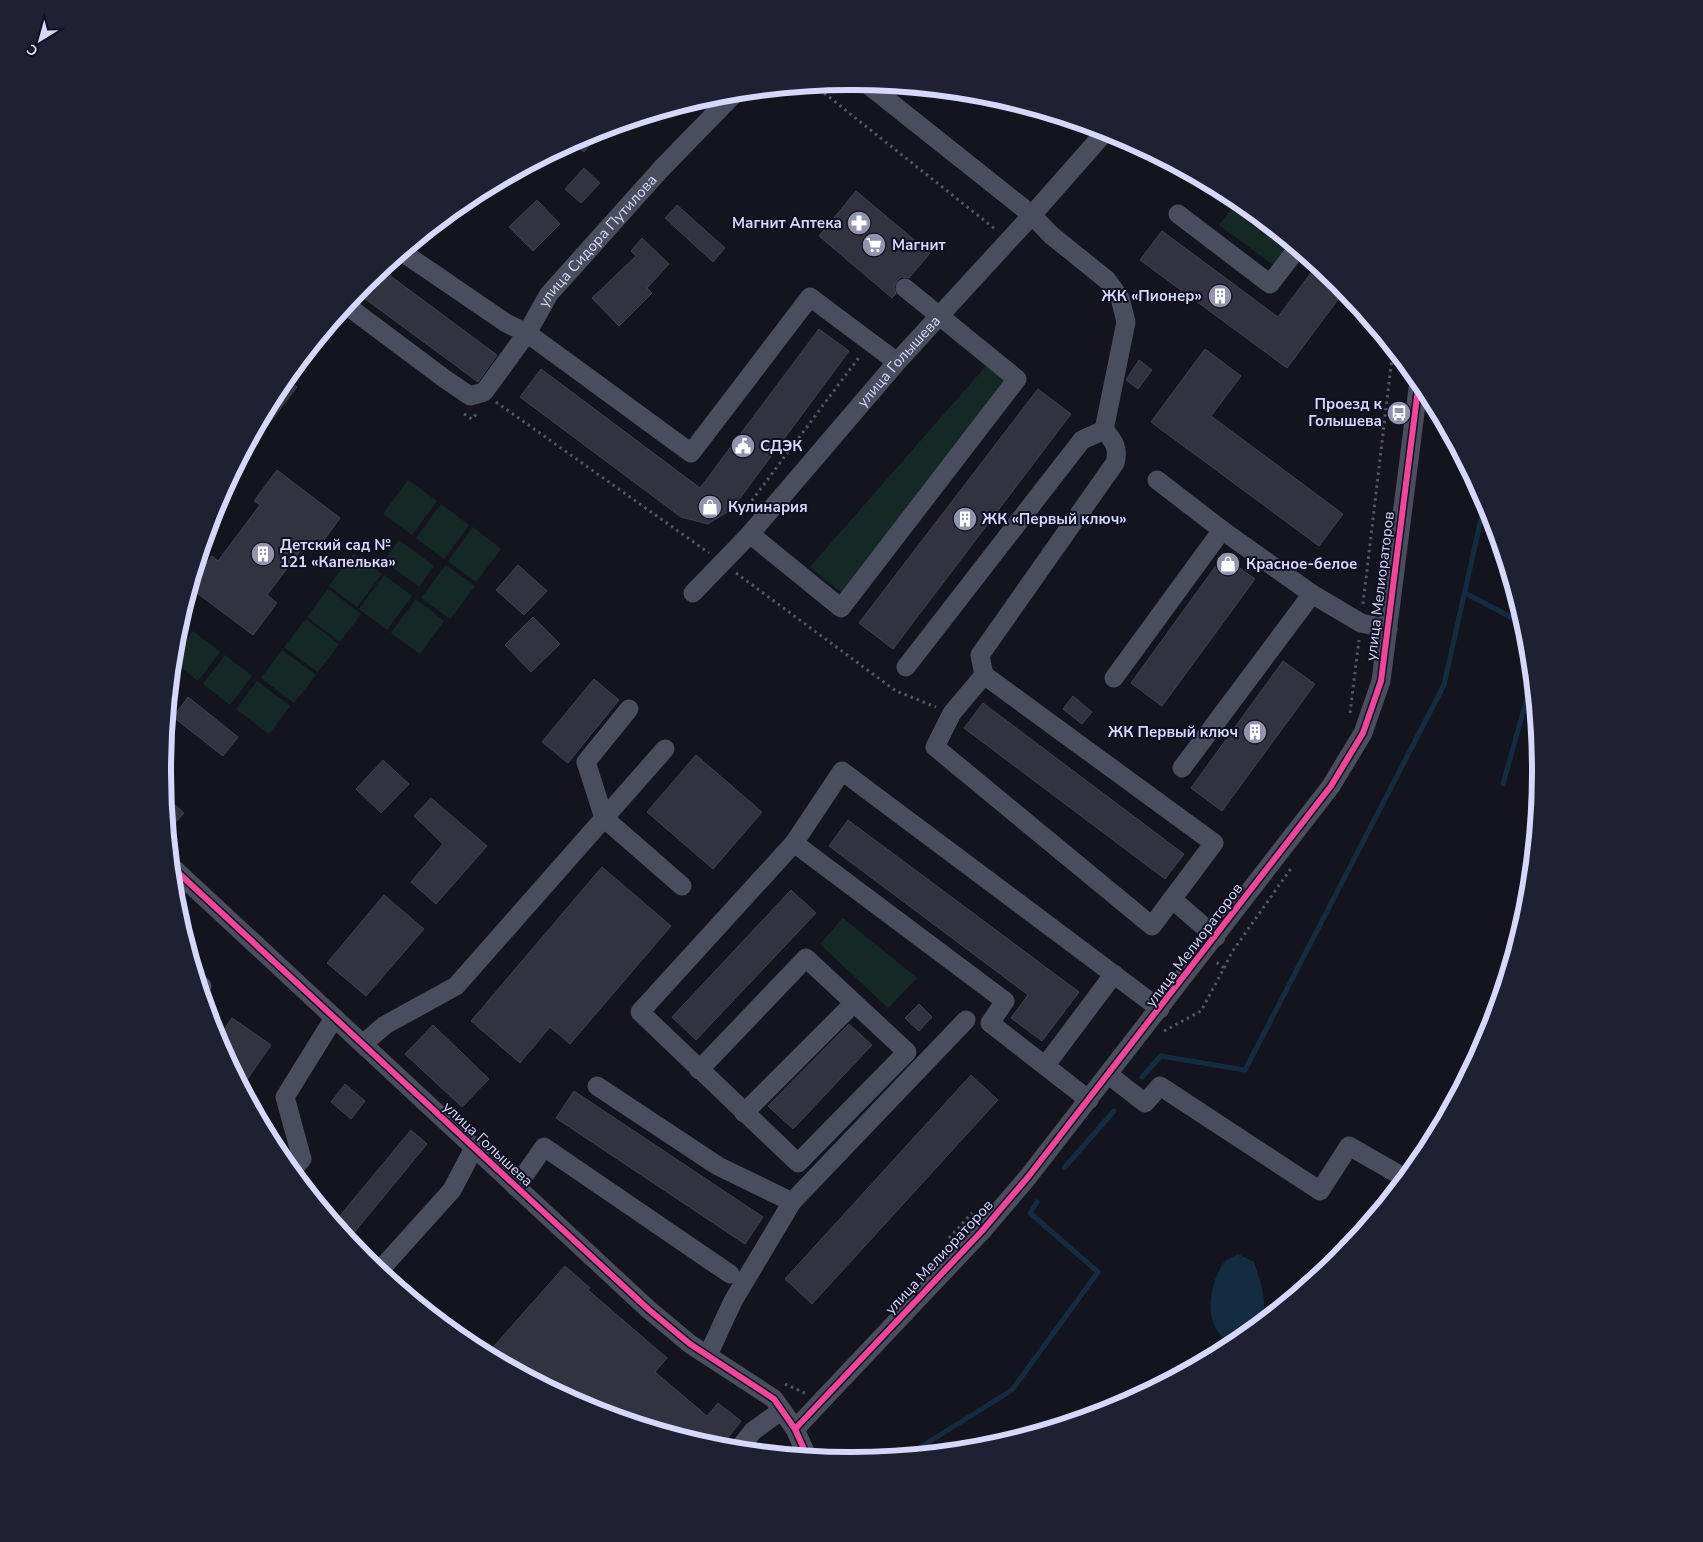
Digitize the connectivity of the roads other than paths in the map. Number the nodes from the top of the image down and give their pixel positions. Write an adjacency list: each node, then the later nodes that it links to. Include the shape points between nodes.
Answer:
1 (875, 91): 5 (street)
2 (726, 102): 11 (street, улица Сидора Путилова, via 549,294)
3 (1100, 138): 5 (street, улица Голышева)
4 (1178, 214): 6 (street, via 1270,284)
5 (1032, 215): 10 (street, улица Голышева); 14 (street, via 1051,235 1107,280 1120,298 1126,322)
6 (1294, 253)
7 (407, 255): 11 (street, via 506,323)
8 (905, 288): 10 (street)
9 (351, 309): 11 (street, улица Сидора Путилова, via 470,396 484,392)
10 (940, 316): 12 (street, улица Голышева); 17 (street, via 1016,379 841,608)
11 (527, 332): 12 (street, via 691,452 810,296)
12 (897, 362): 17 (street, улица Голышева)
13 (1418, 392): 20 (street, улица Мелиораторов)
14 (1104, 430): 21 (street, via 1082,440); 22 (street, via 1118,451 1115,463 980,655)
15 (1157, 480): 16 (street)
16 (1222, 530): 19 (street); 23 (street)
17 (750, 534): 18 (street, улица Голышева)
18 (693, 593)
19 (1312, 594): 20 (street, via 1361,623); 26 (street)
20 (1388, 629): 32 (street, улица Мелиораторов, via 1381,681 1363,732 1331,786)
21 (906, 667)
22 (984, 675): 31 (street, via 1214,843); 31 (street, via 952,713 935,747 1152,926)
23 (1114, 678)
24 (629, 709): 27 (street, via 586,762)
25 (665, 749): 27 (street)
26 (1182, 768)
27 (604, 818): 30 (street); 38 (street, via 456,986 385,1025)
28 (794, 843): 33 (street, via 842,771); 39 (street, via 1005,1001 990,1023); 40 (street, via 640,1012)
29 (178, 873): 36 (street, улица Голышева)
30 (682, 886)
31 (1172, 899): 32 (street)
32 (1216, 937): 35 (street, улица Мелиораторов)
33 (1114, 974): 35 (street); 39 (street)
34 (854, 1003): 40 (street, via 806,958); 44 (street); 44 (street, via 906,1052 798,1163)
35 (1160, 1009): 41 (street, улица Мелиораторов)
36 (334, 1018): 38 (street, улица Голышева); 46 (street, via 285,1097 302,1159)
37 (966, 1020): 49 (street)
38 (363, 1044): 45 (street, улица Голышева)
39 (1046, 1066): 43 (street)
40 (699, 1070): 44 (street)
41 (1109, 1075): 43 (street, улица Мелиораторов); 47 (street, via 1145,1103 1160,1086 1320,1191 1349,1146)
42 (596, 1086): 49 (street, via 718,1166)
43 (1089, 1100): 54 (street, улица Мелиораторов, via 982,1231)
44 (744, 1113)
45 (474, 1148): 48 (street, улица Голышева); 50 (street, via 452,1190)
46 (297, 1165)
47 (1400, 1175)
48 (516, 1187): 51 (street, via 544,1147); 52 (street, улица Голышева, via 648,1309)
49 (792, 1202): 52 (street, via 733,1301)
50 (384, 1266)
51 (730, 1274)
52 (708, 1355): 53 (street, улица Голышева, via 774,1399)
53 (782, 1410): 54 (street, улица Голышева); 55 (street, via 753,1431)
54 (795, 1429): 56 (street, улица Голышева)
55 (744, 1443)
56 (806, 1451)

